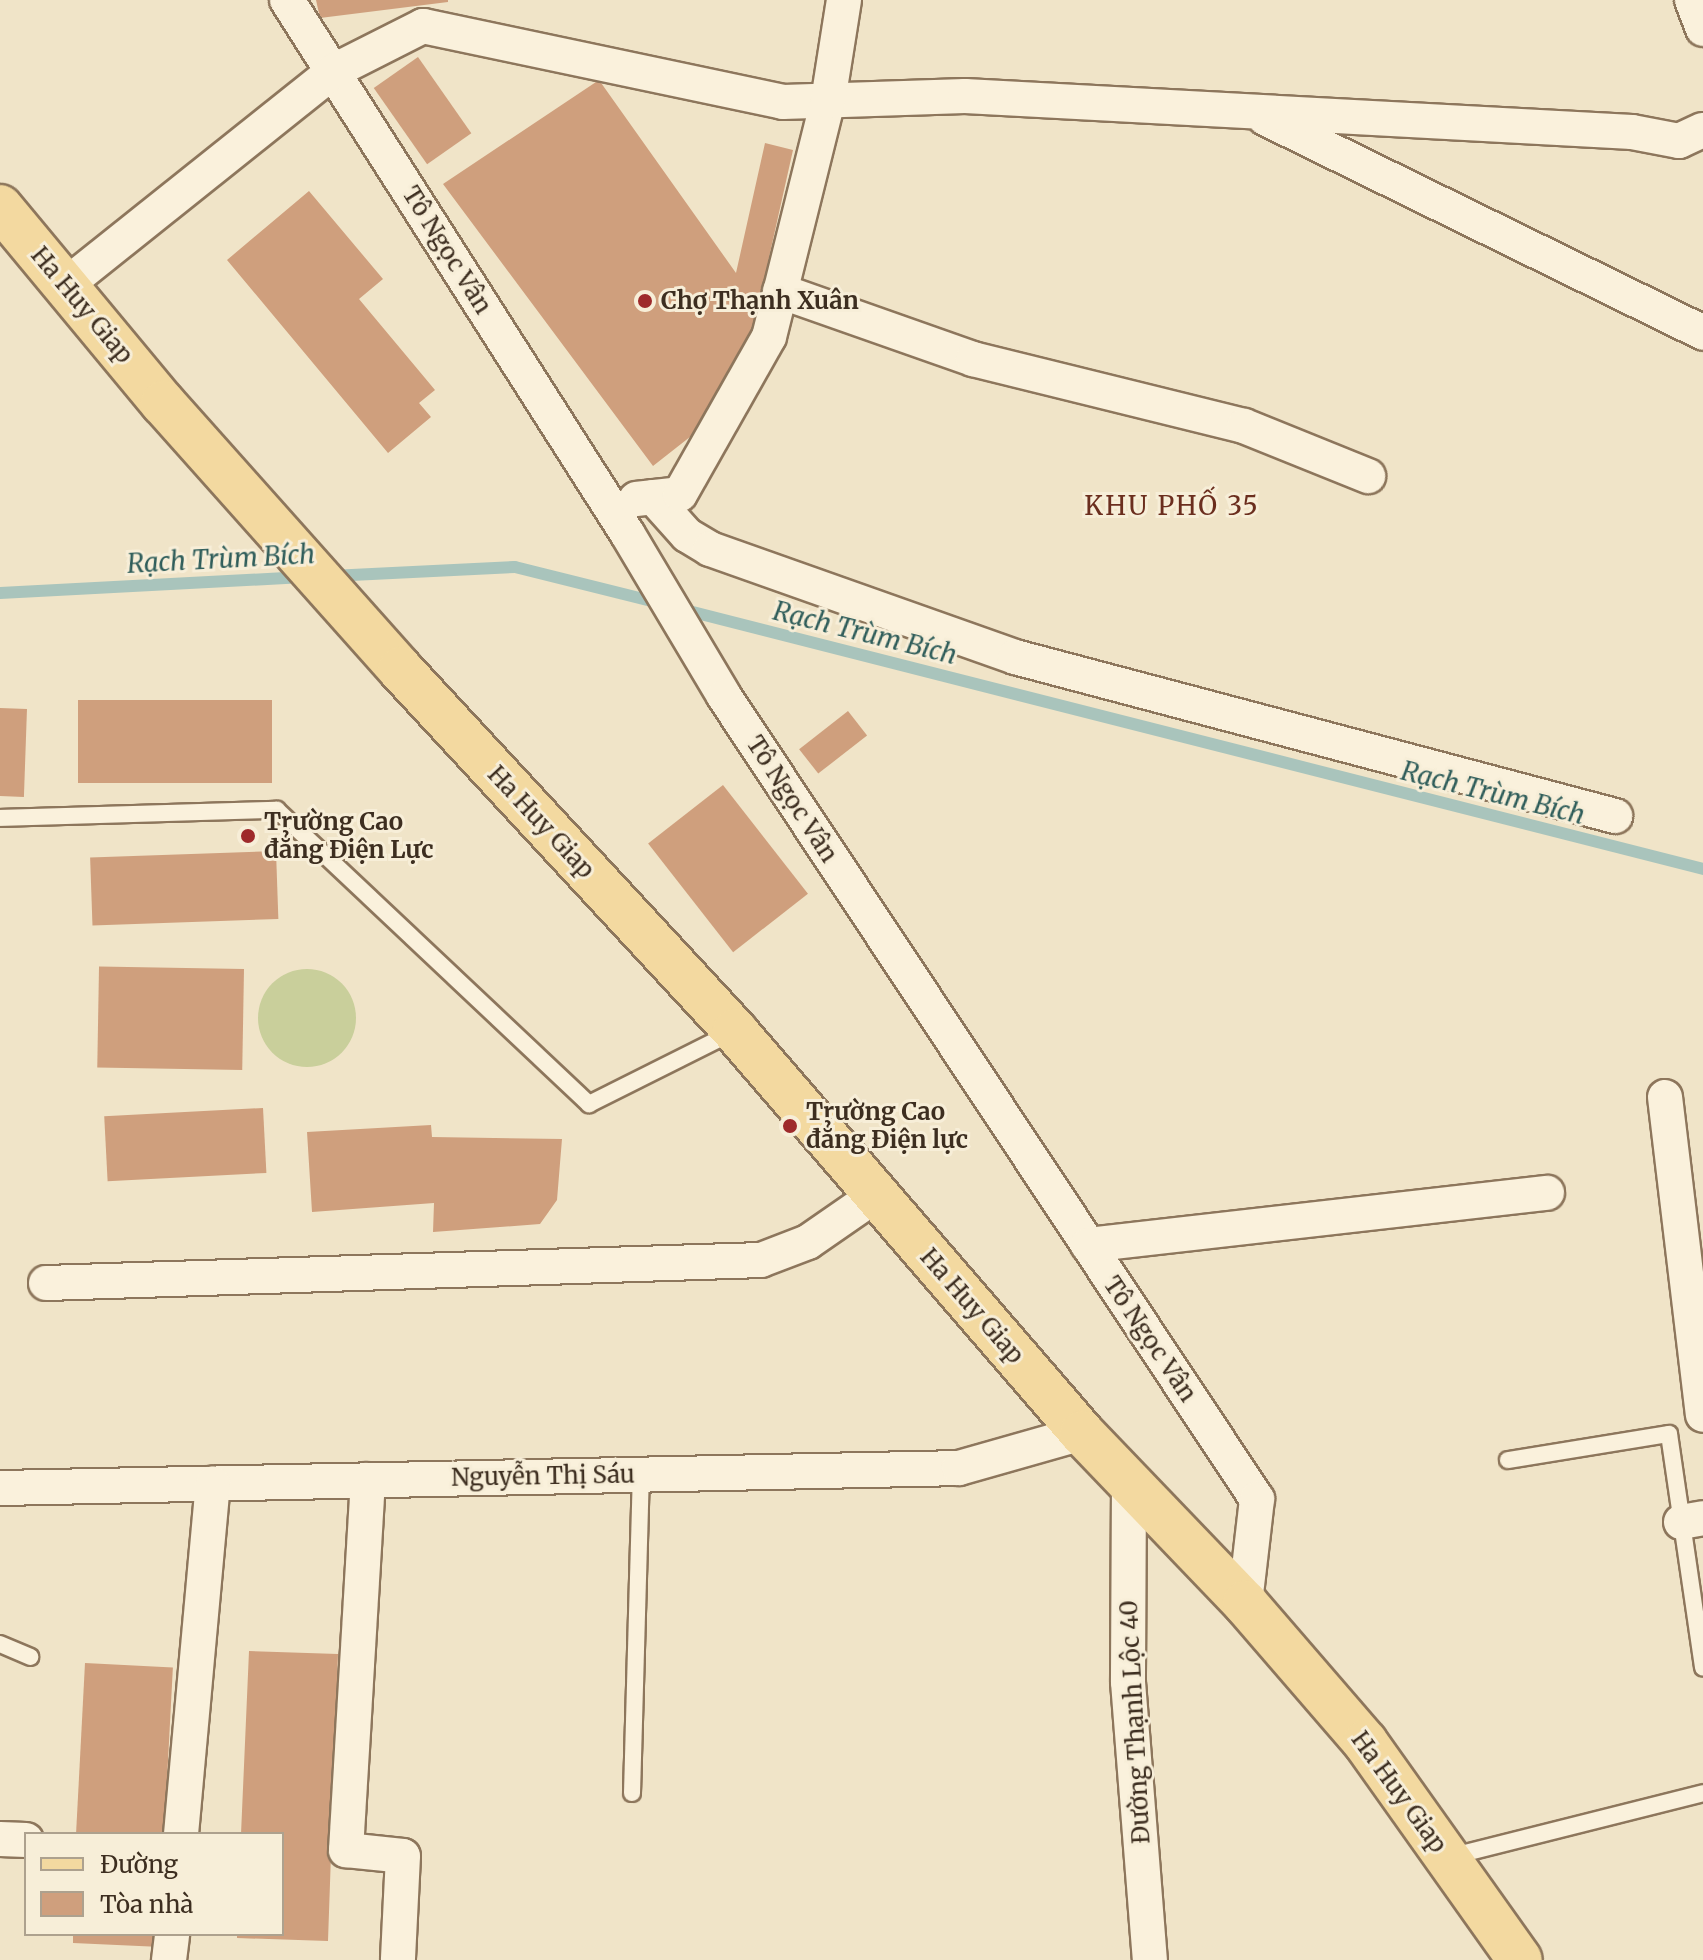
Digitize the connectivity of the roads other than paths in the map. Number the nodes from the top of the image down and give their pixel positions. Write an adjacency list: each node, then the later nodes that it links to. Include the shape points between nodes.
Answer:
1 (287, 0): 5 (street, Tô Ngọc Vân)
2 (844, 0): 6 (street)
3 (1692, 0): 4 (street)
4 (1703, 29)
5 (334, 71): 6 (street, via 423,26 783,102); 10 (street); 15 (street, Tô Ngọc Vân)
6 (828, 101): 7 (street, via 965,96); 11 (street)
7 (1253, 111): 8 (street, via 1632,132 1679,141); 12 (street)
8 (1703, 130)
9 (0, 207): 10 (main road, Ha Huy Giap)
10 (67, 284): 18 (main road, Ha Huy Giap, via 163,403 400,669)
11 (780, 291): 13 (street, via 973,359 1244,426); 14 (street, via 769,337 680,494)
12 (1703, 333)
13 (1368, 476)
14 (653, 497): 15 (street); 16 (street, via 687,535 710,549 1015,657)
15 (608, 503): 22 (street, Tô Ngọc Vân, via 724,696)
16 (1615, 816)
17 (0, 818): 18 (lane, via 277,810 589,1104)
18 (735, 1031): 21 (main road, Ha Huy Giap)
19 (1665, 1097): 24 (street)
20 (1547, 1193): 22 (street)
21 (876, 1195): 23 (street, via 808,1242 761,1260); 25 (main road, Ha Huy Giap)
22 (1088, 1245): 33 (street, Tô Ngọc Vân, via 1257,1499)
23 (46, 1283)
24 (1703, 1415)
25 (1082, 1433): 27 (street, Nguyễn Thị Sáu, via 959,1468); 30 (main road, Ha Huy Giap)
26 (1508, 1460): 32 (lane, via 1669,1434)
27 (641, 1474): 28 (street, Nguyễn Thị Sáu); 37 (lane)
28 (368, 1480): 29 (street, Nguyễn Thị Sáu); 45 (street, via 346,1850 403,1856)
29 (213, 1483): 31 (street, Nguyễn Thị Sáu); 39 (street)
30 (1129, 1483): 33 (main road, Ha Huy Giap); 46 (street, Đường Thạnh Lộc 40, via 1128,1682)
31 (0, 1488)
32 (1692, 1520): 36 (lane)
33 (1245, 1603): 42 (main road, Ha Huy Giap, via 1365,1742)
34 (0, 1644): 35 (lane)
35 (30, 1657)
36 (1703, 1668)
37 (632, 1793)
38 (1703, 1793): 42 (lane)
39 (181, 1832)
40 (0, 1839): 41 (street)
41 (24, 1840)
42 (1447, 1858): 47 (main road, Ha Huy Giap)
43 (172, 1936): 44 (street)
44 (169, 1960)
45 (398, 1960)
46 (1150, 1960)
47 (1520, 1960)

